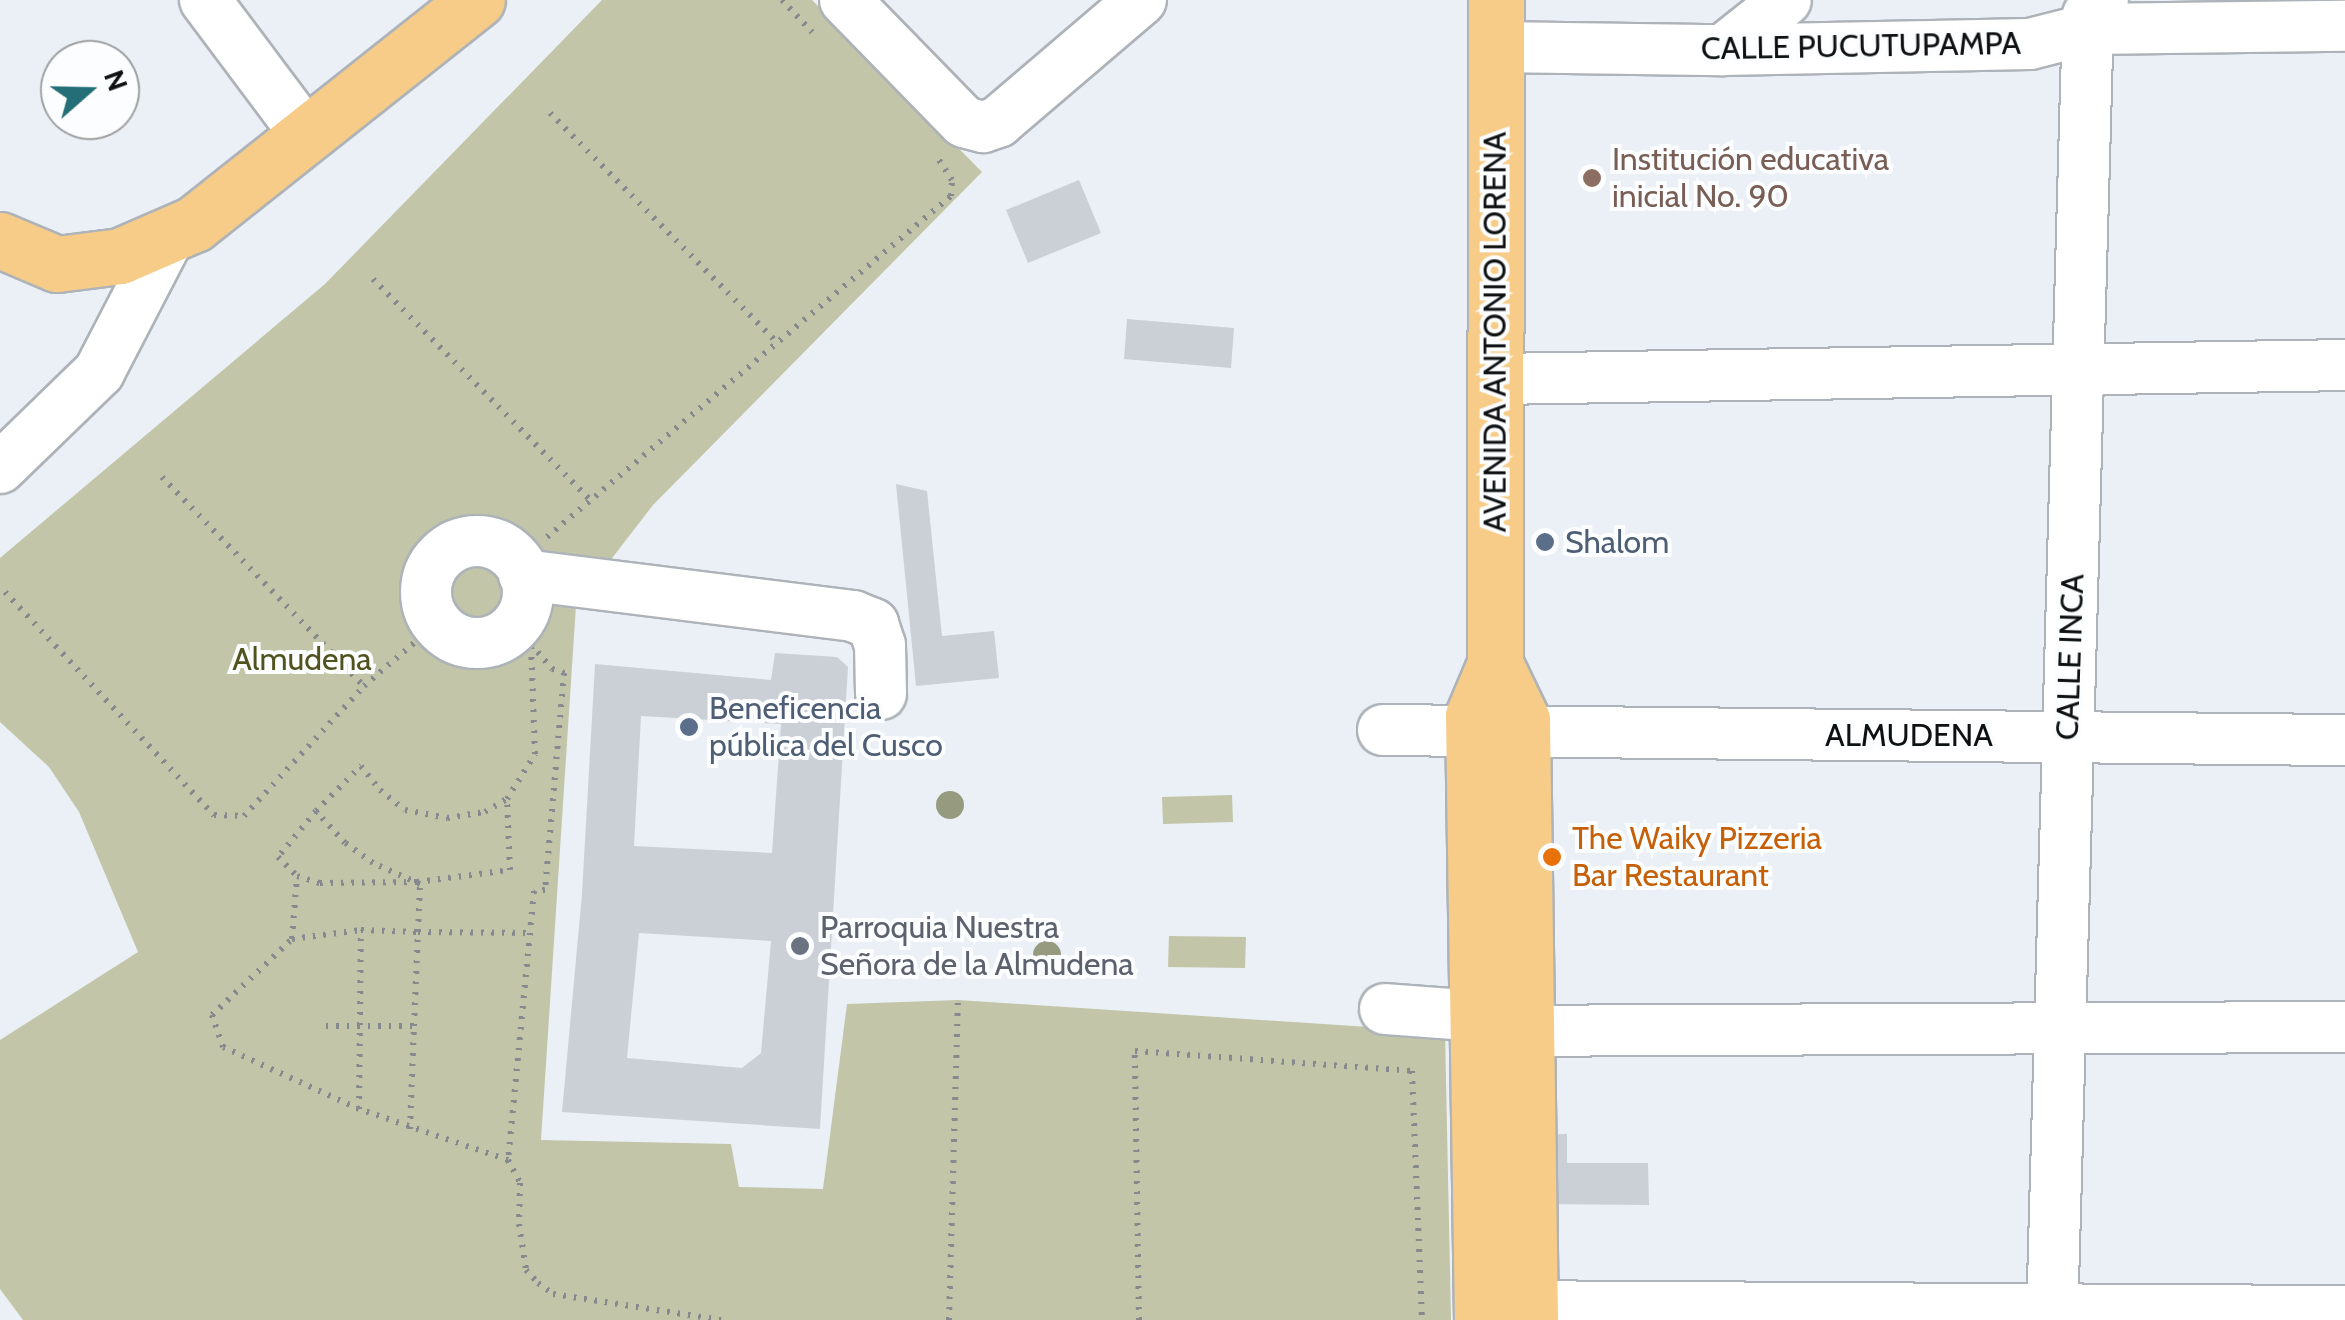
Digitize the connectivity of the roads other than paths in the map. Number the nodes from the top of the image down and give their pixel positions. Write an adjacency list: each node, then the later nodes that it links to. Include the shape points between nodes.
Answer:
1 (205, 0): 10 (street)
2 (478, 0): 10 (highway)
3 (1142, 0): 6 (street, via 998,122 983,127 964,122)
4 (1786, 0): 9 (street)
5 (2096, 15): 8 (street, CALLE PUCUTUPAMPA); 9 (street, CALLE PUCUTUPAMPA, via 2030,44); 14 (street, CALLE INCA)
6 (834, 22)
7 (1496, 23): 9 (street, CALLE PUCUTUPAMPA); 15 (highway, AVENIDA ANTONIO LORENA)
8 (2345, 26)
9 (1723, 50)
10 (306, 135): 11 (highway, via 194,224)
11 (170, 235): 12 (highway, via 120,256 57,264); 16 (street, via 99,372)
12 (0, 240)
13 (2345, 365): 14 (street)
14 (2078, 368): 15 (street); 21 (street, CALLE INCA)
15 (1496, 378): 20 (highway, AVENIDA ANTONIO LORENA, via 1495,664 1472,716)
16 (0, 468)
17 (524, 600): 17 (street, via 502,547 482,541 442,553 424,590 436,624 448,636 474,643 498,638); 18 (street, via 853,616 873,624)
18 (882, 694)
19 (1383, 730): 20 (street, ALMUDENA)
20 (1498, 732): 21 (street, ALMUDENA); 24 (highway, AVENIDA ANTONIO LORENA)
21 (2068, 735): 22 (street, ALMUDENA); 25 (street, CALLE INCA)
22 (2345, 740)
23 (1385, 1009): 24 (street)
24 (1495, 1026): 25 (street); 28 (highway, AVENIDA ANTONIO LORENA)
25 (2060, 1027): 26 (street); 29 (street, CALLE INCA)
26 (2345, 1027)
27 (2345, 1311): 29 (street)
28 (1506, 1313): 29 (street)
29 (2052, 1314)

